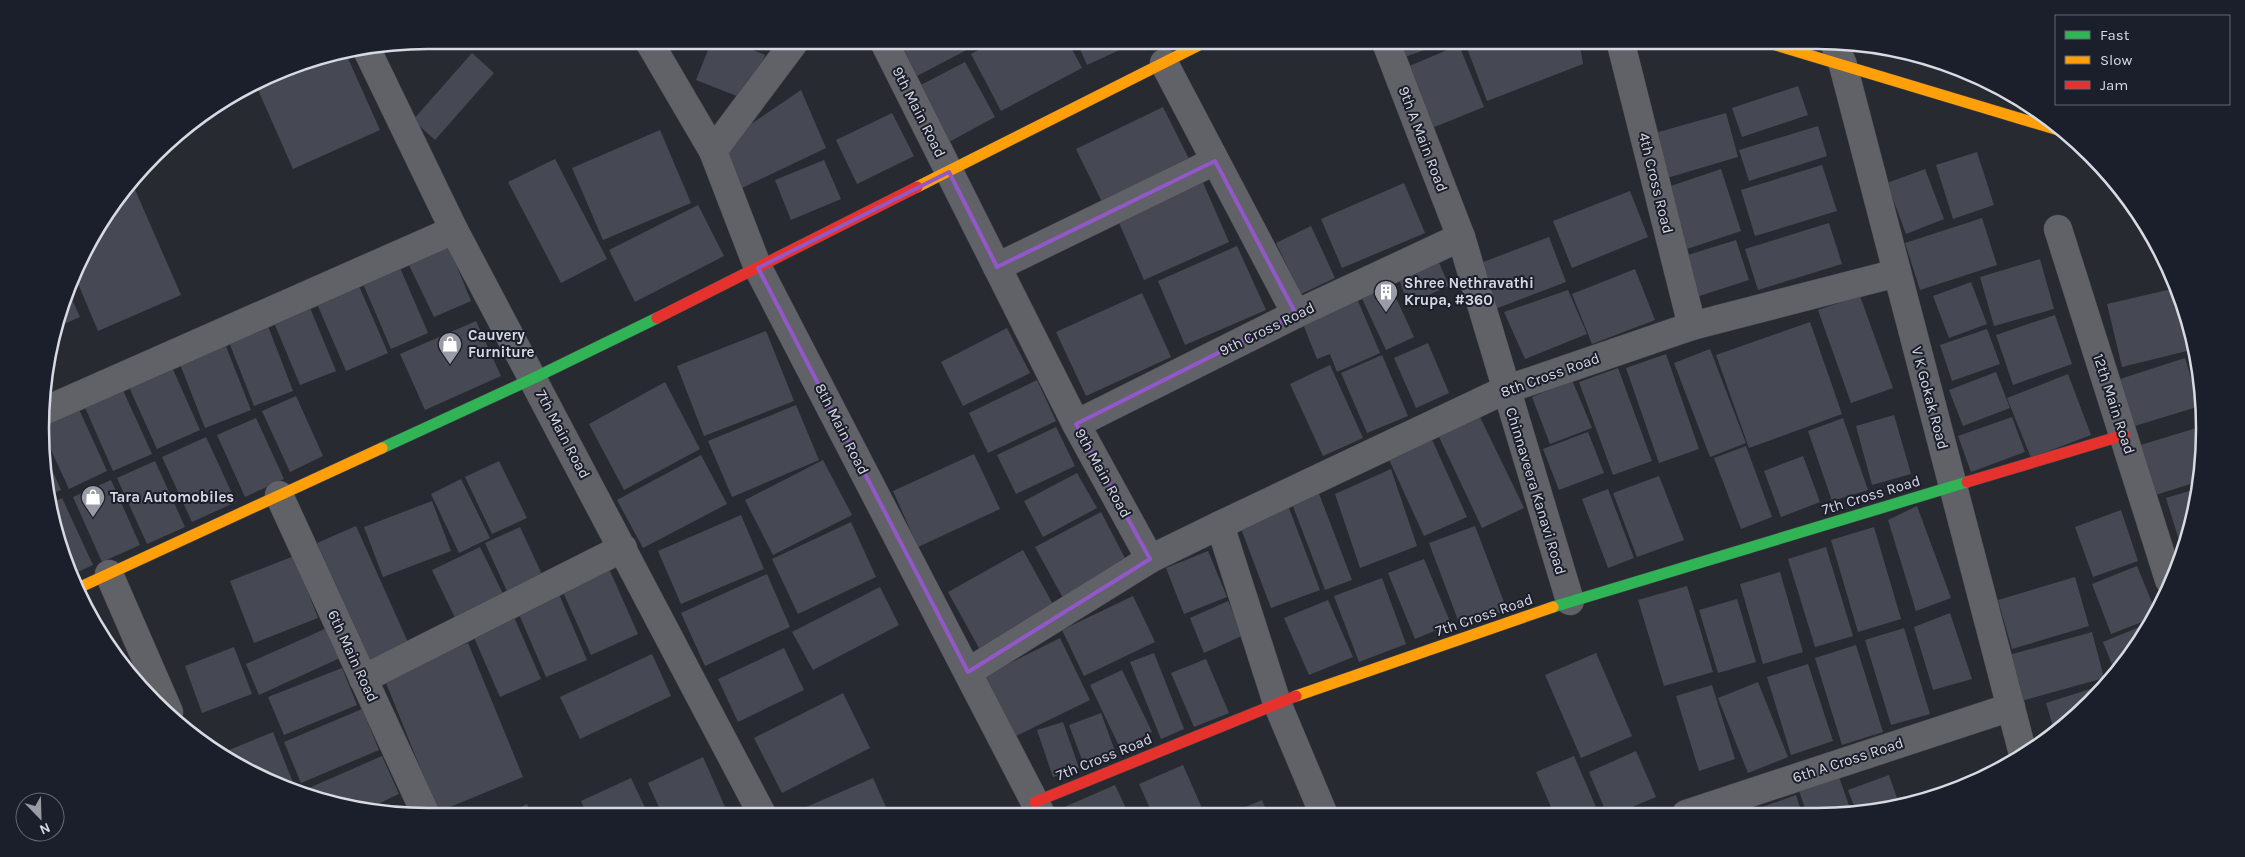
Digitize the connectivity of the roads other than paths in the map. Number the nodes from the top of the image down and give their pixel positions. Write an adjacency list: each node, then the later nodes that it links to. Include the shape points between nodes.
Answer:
1 (653, 49): 12 (street, 8th Main Road)
2 (789, 49): 12 (street)
3 (888, 49): 14 (street, 9th Main Road)
4 (1191, 49): 10 (street)
5 (1389, 49): 17 (street, 9th A Main Road)
6 (1622, 49): 22 (street, 4th Cross Road)
7 (1810, 49): 9 (street)
8 (369, 54): 16 (street, 7th Main Road)
9 (1838, 54): 11 (street); 20 (street, V K Gokak Road)
10 (1164, 63): 13 (street); 14 (street)
11 (2045, 125)
12 (713, 151): 19 (street, 8th Main Road)
13 (1216, 161): 18 (street); 21 (street)
14 (949, 172): 18 (street, 9th Main Road); 19 (street)
15 (2058, 229): 27 (street, 12th Main Road)
16 (454, 230): 23 (street, 7th Main Road); 25 (street)
17 (1461, 237): 21 (street, 9th Cross Road); 24 (street, Chinnaveera Kanavi Road)
18 (997, 267): 26 (street, 9th Main Road)
19 (758, 268): 23 (street); 37 (street, 8th Main Road)
20 (1897, 273): 22 (street, 8th Cross Road); 28 (street, V K Gokak Road)
21 (1296, 314): 26 (street, 9th Cross Road)
22 (1692, 326): 24 (street, 8th Cross Road)
23 (534, 378): 29 (street); 31 (street, 7th Main Road)
24 (1505, 390): 30 (street, 8th Cross Road); 36 (street, Chinnaveera Kanavi Road)
25 (50, 408)
26 (1076, 424): 32 (street, 9th Main Road)
27 (2124, 435): 28 (street, 7th Cross Road); 34 (street, 12th Main Road)
28 (1953, 486): 36 (street, 7th Cross Road); 41 (street, V K Gokak Road)
29 (279, 495): 33 (street); 38 (street, 6th Main Road)
30 (1220, 525): 32 (street); 40 (street)
31 (623, 548): 38 (street); 44 (street, 7th Main Road)
32 (1150, 560): 37 (street)
33 (109, 574): 35 (street); 39 (street)
34 (2167, 574)
35 (83, 586)
36 (1570, 601): 40 (street, 7th Cross Road)
37 (968, 672): 45 (street, 8th Main Road)
38 (363, 679): 43 (street, 6th Main Road)
39 (164, 701)
40 (1278, 703): 46 (street, 7th Cross Road); 47 (street)
41 (2010, 707): 42 (street, V K Gokak Road); 48 (street, 6th A Cross Road)
42 (2021, 748)
43 (423, 808)
44 (757, 808)
45 (1037, 808)
46 (1040, 808)
47 (1321, 808)
48 (1704, 808)

